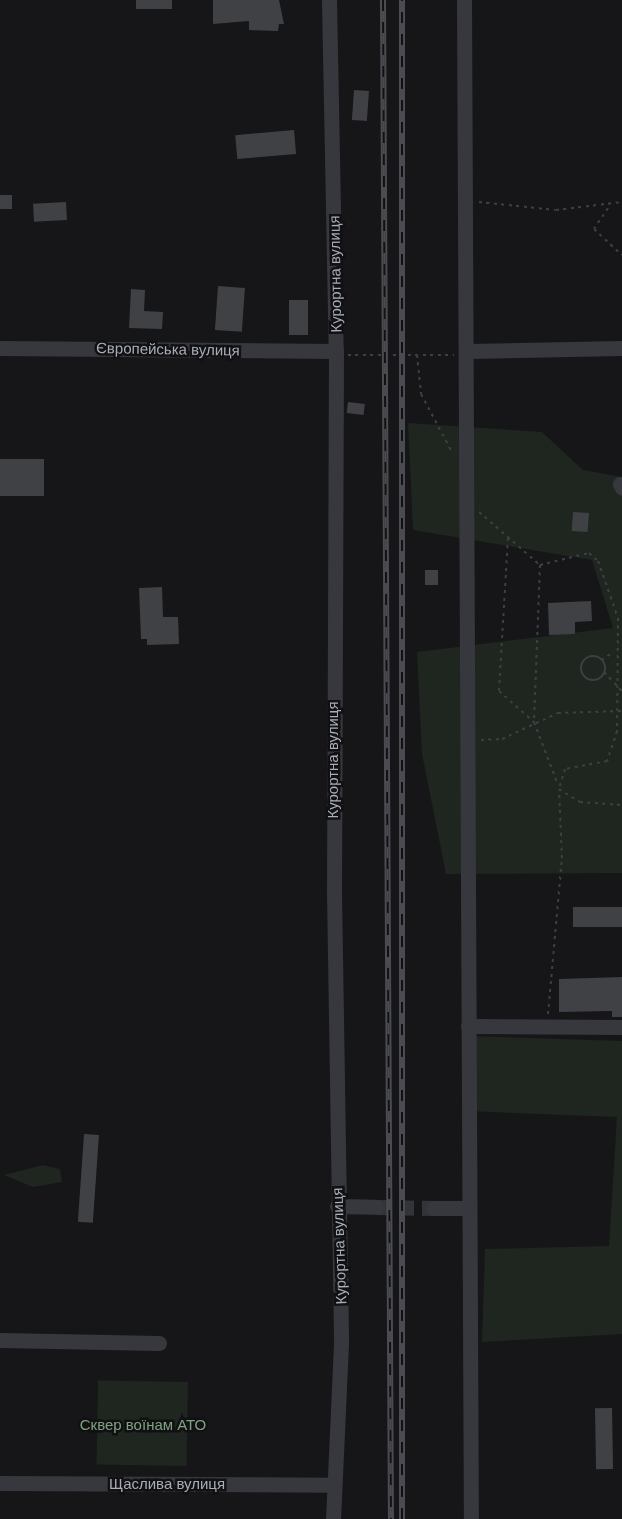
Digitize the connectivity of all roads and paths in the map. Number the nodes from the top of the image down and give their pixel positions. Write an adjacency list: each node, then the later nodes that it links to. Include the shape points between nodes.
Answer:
1 (329, 0): 9 (street, Курортна вулиця, via 336,51)
2 (464, 0): 3 (street)
3 (467, 201): 5 (path, via 556,210); 10 (street)
4 (622, 202): 5 (path)
5 (610, 206): 6 (path, via 594,229)
6 (622, 255)
7 (0, 348): 9 (street, Європейська вулиця)
8 (622, 348): 10 (street)
9 (336, 353): 11 (path); 32 (street, Курортна вулиця)
10 (469, 353): 11 (path); 12 (street)
11 (417, 355): 12 (path, via 427,409)
12 (470, 473): 13 (street)
13 (470, 505): 14 (path); 26 (street)
14 (508, 537): 15 (path); 25 (path, via 498,686 507,703)
15 (540, 565): 16 (path, via 593,555); 25 (path)
16 (618, 618): 17 (path); 18 (path)
17 (622, 621)
18 (615, 651): 19 (path); 21 (path)
19 (601, 660): 20 (path); 20 (path, via 591,656 581,668 593,680)
20 (604, 672): 21 (path)
21 (614, 687): 22 (path); 24 (path)
22 (622, 691)
23 (622, 711): 24 (path)
24 (618, 715): 25 (path, via 572,712); 27 (path, via 609,758 598,766 565,769)
25 (534, 722): 26 (path, via 502,739); 27 (path)
26 (469, 741): 29 (street)
27 (559, 789): 28 (path, via 580,802); 30 (path, via 562,858)
28 (622, 805)
29 (468, 1026): 30 (street); 35 (street)
30 (548, 1026): 31 (street)
31 (622, 1027)
32 (337, 1206): 33 (street); 39 (street, Курортна вулиця, via 341,1411)
33 (376, 1207)
34 (434, 1208): 35 (street)
35 (467, 1208): 41 (street)
36 (0, 1340): 37 (street)
37 (159, 1343)
38 (0, 1483): 39 (street, Щаслива вулиця)
39 (333, 1485): 40 (street, Курортна вулиця)
40 (333, 1519)
41 (471, 1519)

